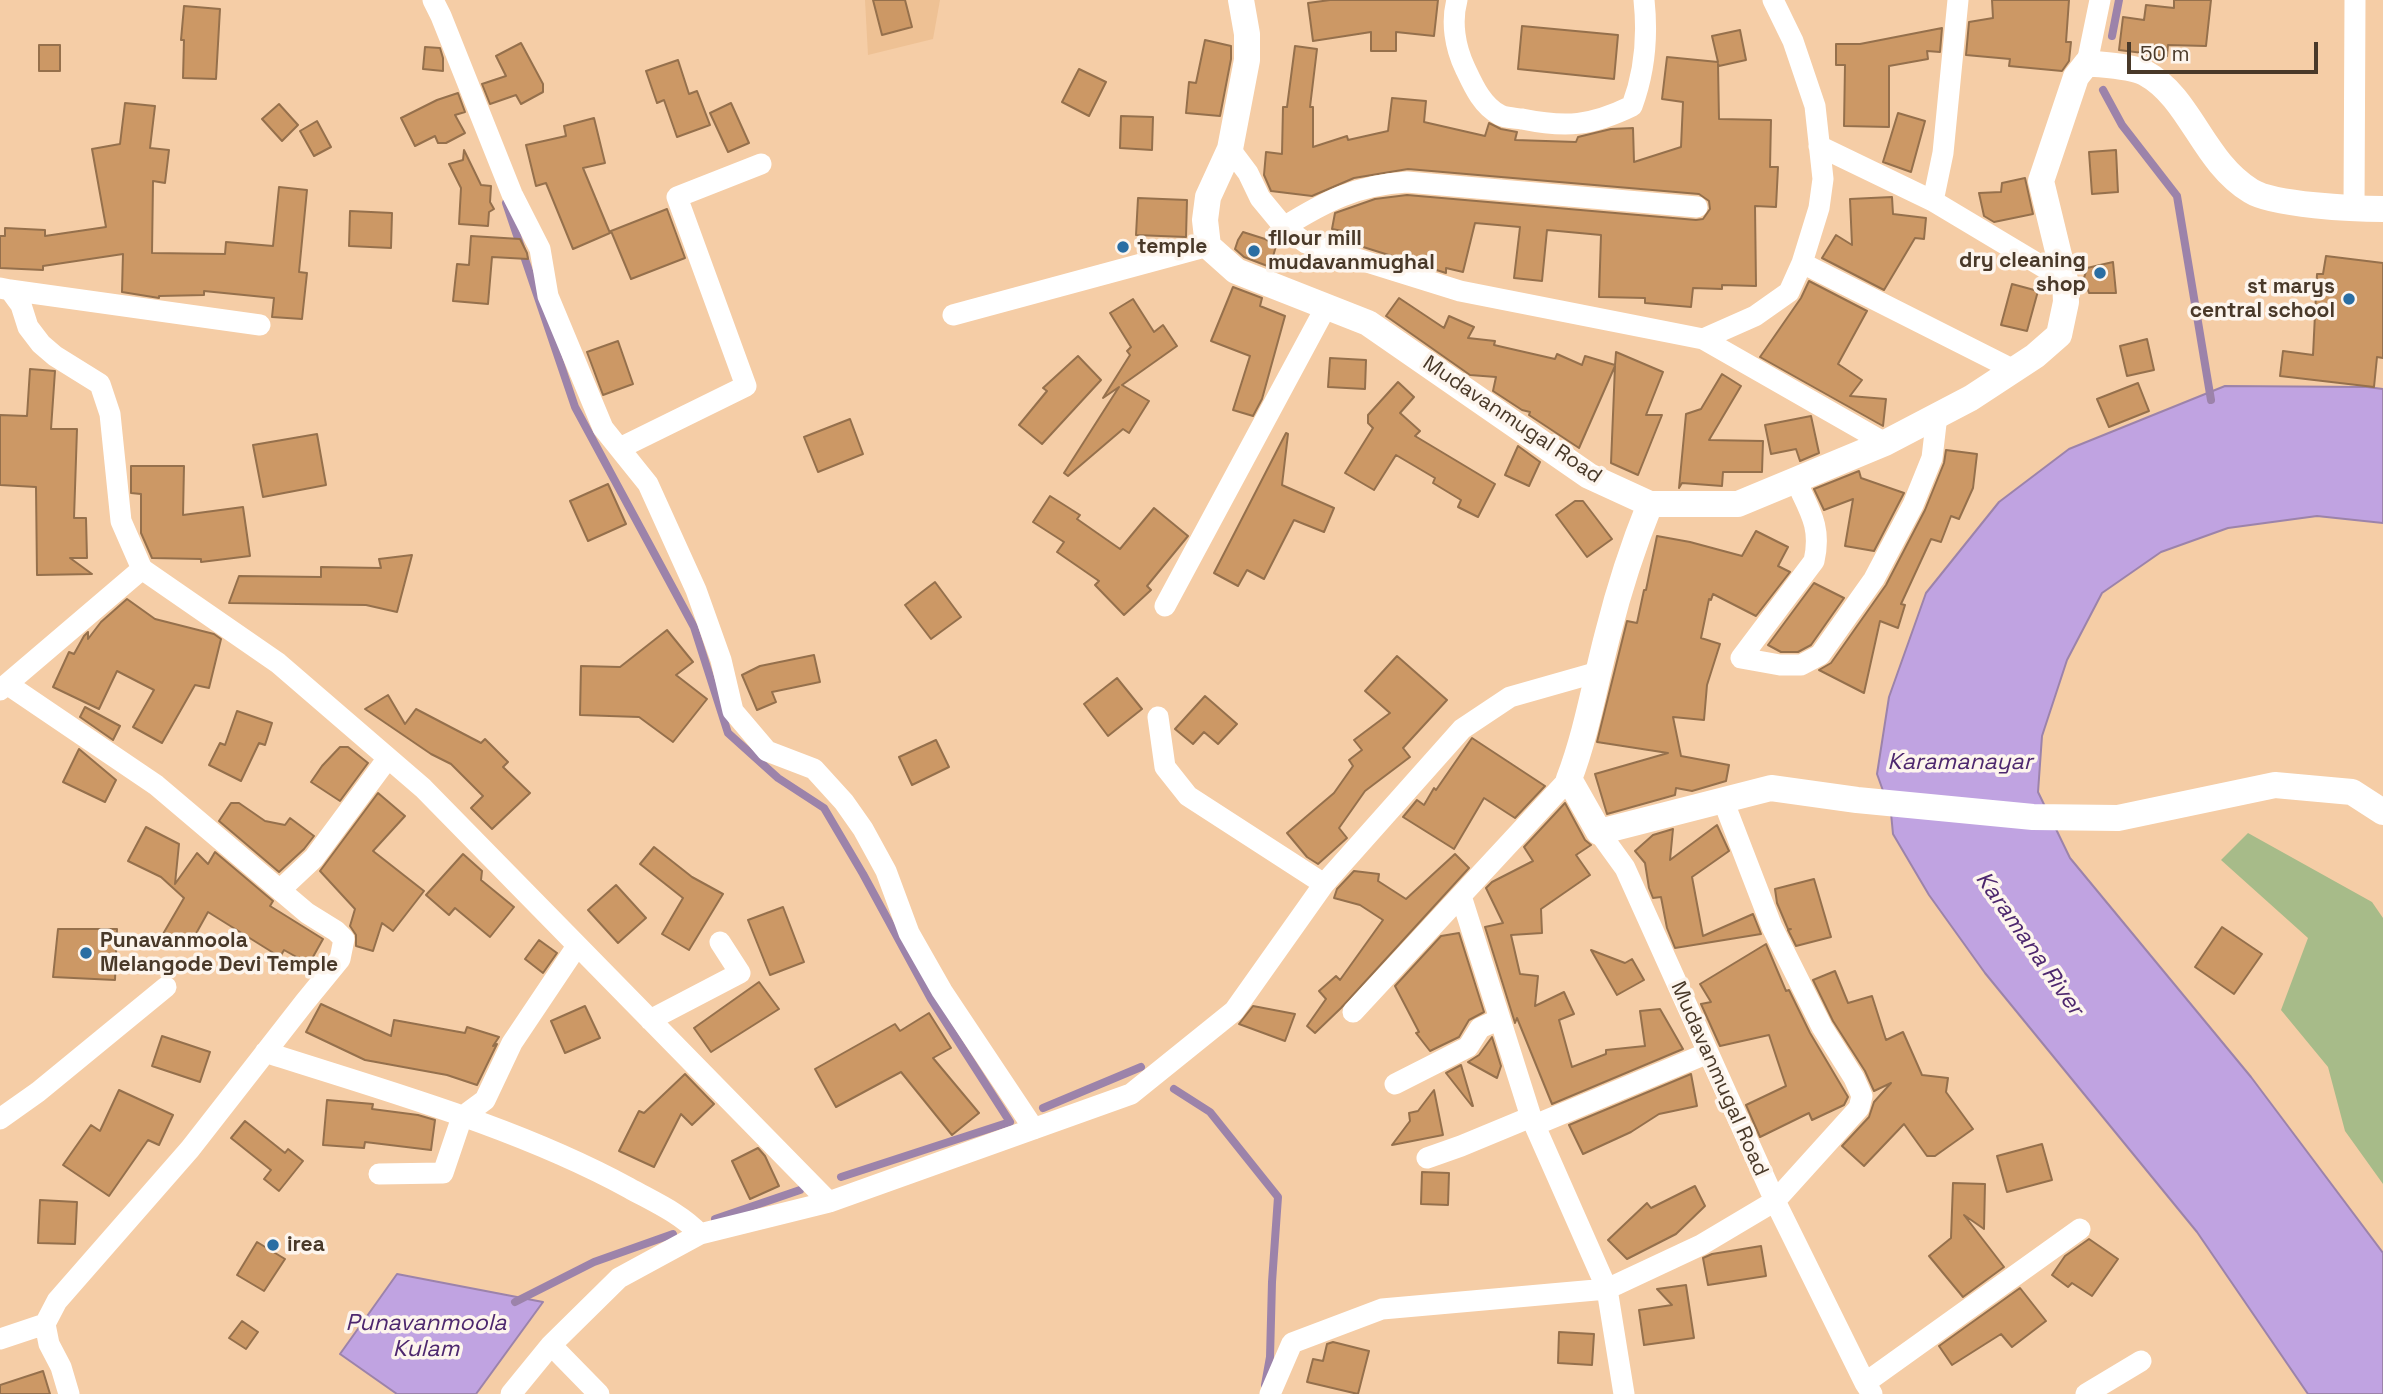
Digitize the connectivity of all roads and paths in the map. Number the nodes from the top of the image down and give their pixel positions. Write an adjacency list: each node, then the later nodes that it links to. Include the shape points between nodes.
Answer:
1 (433, 0): 29 (street, via 512,194 540,249 548,296 603,428)
2 (1241, 0): 11 (street, via 1247,60)
3 (1457, 0): 4 (street, via 1453,17 1460,58 1478,95 1500,116 1571,125 1605,119 1632,106 1645,47)
4 (1644, 0)
5 (1773, 0): 10 (street, via 1815,106)
6 (1958, 0): 13 (street, via 1943,153)
7 (2100, 0): 9 (street)
8 (2355, 0): 15 (street)
9 (2087, 63): 15 (street, via 2143,72 2173,94 2227,173 2253,193); 20 (street, Mudavanmugal Road, via 2076,77 2041,181)
10 (1819, 146): 13 (street); 19 (street, via 1823,179 1819,208)
11 (1230, 149): 17 (street, via 1259,198); 18 (street, via 1208,197)
12 (761, 164): 29 (street, via 677,197 746,386)
13 (1933, 201): 20 (street)
14 (1697, 206): 17 (street, via 1407,182 1379,184 1321,204)
15 (2354, 209): 16 (street)
16 (2383, 209)
17 (1284, 227): 25 (street, via 1306,243 1460,290)
18 (1208, 246): 22 (street, Mudavanmugal Road, via 1236,271); 23 (street)
19 (1802, 263): 25 (street, via 1789,292 1755,316); 26 (street)
20 (2066, 280): 26 (street, Mudavanmugal Road, via 2060,335)
21 (5, 289): 24 (street); 32 (street, via 20,305 41,344 100,384 110,414 121,521)
22 (1327, 305): 31 (street, Mudavanmugal Road, via 1368,323 1589,476); 33 (street)
23 (953, 315)
24 (260, 325)
25 (1703, 339): 28 (street)
26 (2014, 370): 27 (street, Mudavanmugal Road)
27 (1937, 415): 28 (street, Mudavanmugal Road); 30 (street, via 1932,458 1913,505 1874,579 1820,655 1801,665 1741,658 1814,561 1816,525)
28 (1885, 443): 30 (street, Mudavanmugal Road)
29 (620, 448): 57 (street, via 648,484 696,590 733,711 767,751 814,769 844,802 886,871 915,945)
30 (1795, 479): 31 (street, Mudavanmugal Road, via 1738,504)
31 (1650, 504): 34 (street, via 1634,541)
32 (142, 569): 35 (street); 37 (street, via 278,663)
33 (1165, 606)
34 (1598, 672): 38 (street); 42 (street, via 1510,697 1462,729)
35 (4, 687): 43 (street, via 156,785)
36 (1158, 718): 42 (street, via 1165,767 1188,796)
37 (388, 758): 43 (street, via 314,858); 46 (street)
38 (1569, 779): 41 (street); 44 (street)
39 (1723, 800): 40 (street, via 1771,788 2033,817 2118,818 2275,785 2352,792); 41 (street); 60 (street, via 1772,927 1862,1096 1859,1108 1841,1130)
40 (2383, 812)
41 (1599, 832): 52 (street, Mudavanmugal Road, via 1625,868)
42 (1324, 884): 57 (street, via 1234,1011 1131,1094)
43 (280, 890): 51 (street, via 344,939 340,960)
44 (1461, 896): 48 (street); 49 (street)
45 (720, 942): 50 (street, via 740,974)
46 (577, 946): 50 (street); 54 (street, via 512,1043 485,1100)
47 (166, 987): 55 (street)
48 (1353, 1012)
49 (1500, 1019): 53 (street, via 1480,1028 1468,1047); 56 (street)
50 (650, 1020): 61 (street)
51 (265, 1052): 54 (street); 65 (street, via 190,1149 57,1301)
52 (1708, 1054): 56 (street); 60 (street, Mudavanmugal Road)
53 (1395, 1084)
54 (462, 1117): 59 (street, via 443,1173); 63 (street, via 603,1174 685,1219)
55 (0, 1119)
56 (1533, 1121): 58 (street); 64 (street)
57 (1034, 1129): 61 (street)
58 (1427, 1158)
59 (379, 1174)
60 (1775, 1201): 64 (street, via 1701,1245); 69 (street, Mudavanmugal Road)
61 (829, 1202): 63 (street)
62 (2080, 1228): 69 (street)
63 (700, 1234): 67 (street, via 619,1278)
64 (1607, 1289): 73 (street, via 1382,1309 1292,1343); 74 (street)
65 (45, 1324): 66 (street); 70 (street)
66 (0, 1339)
67 (551, 1345): 71 (street); 72 (street)
68 (2141, 1361): 75 (street)
69 (1868, 1389)
70 (69, 1394)
71 (511, 1394)
72 (598, 1394)
73 (1270, 1394)
74 (1624, 1394)
75 (2086, 1394)

